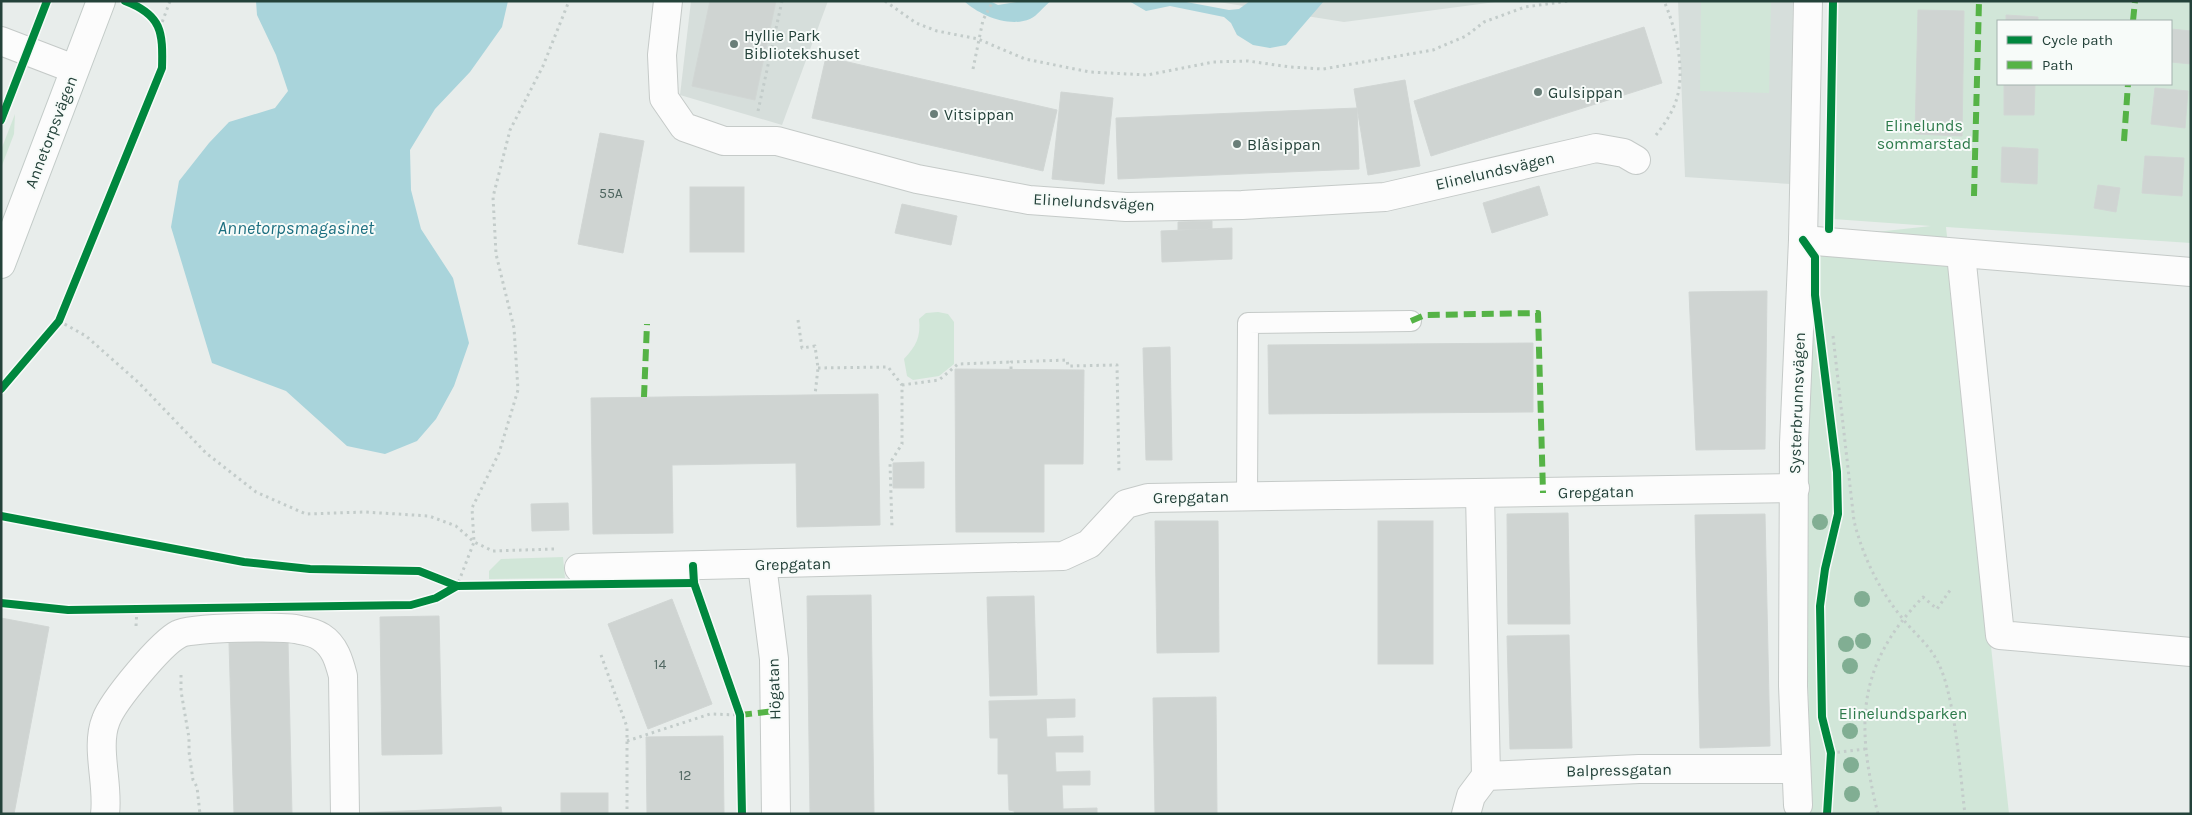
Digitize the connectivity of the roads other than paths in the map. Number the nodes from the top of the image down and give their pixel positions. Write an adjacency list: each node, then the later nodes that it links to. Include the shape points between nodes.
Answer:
1 (101, 1): 5 (street, Annetorpsvägen)
2 (668, 1): 6 (street, Elinelundsvägen, via 662,55 664,98 684,127 724,141 778,141 918,179 1029,200 1126,207 1386,197 1596,148 1624,153)
3 (1808, 1): 7 (street, Systerbrunnsvägen)
4 (1, 41): 5 (street)
5 (74, 69): 9 (street, Annetorpsvägen)
6 (1636, 160)
7 (1804, 240): 8 (street); 12 (street, Systerbrunnsvägen, via 1794,442)
8 (1961, 254): 10 (street); 17 (street, via 2000,635)
9 (1, 264)
10 (2191, 272)
11 (1411, 321): 14 (lane, via 1248,323)
12 (1795, 488): 13 (street, Grepgatan); 18 (street, Systerbrunnsvägen)
13 (1480, 494): 14 (street, Grepgatan); 19 (street)
14 (1248, 496): 15 (street, Grepgatan, via 1148,498 1126,504 1090,544 1064,556)
15 (762, 565): 16 (street, Grepgatan); 23 (street, Högatan, via 774,659)
16 (578, 568)
17 (2191, 652)
18 (1795, 769): 19 (street, Balpressgatan, via 1639,770); 20 (street, Systerbrunnsvägen)
19 (1486, 776): 24 (street, via 1471,796)
20 (1798, 805)
21 (105, 814): 22 (street, via 108,797 102,734 106,719 122,694 165,645 180,633 198,628 298,629 320,636 328,643 338,657 343,676)
22 (345, 814)
23 (776, 814)
24 (1466, 814)

